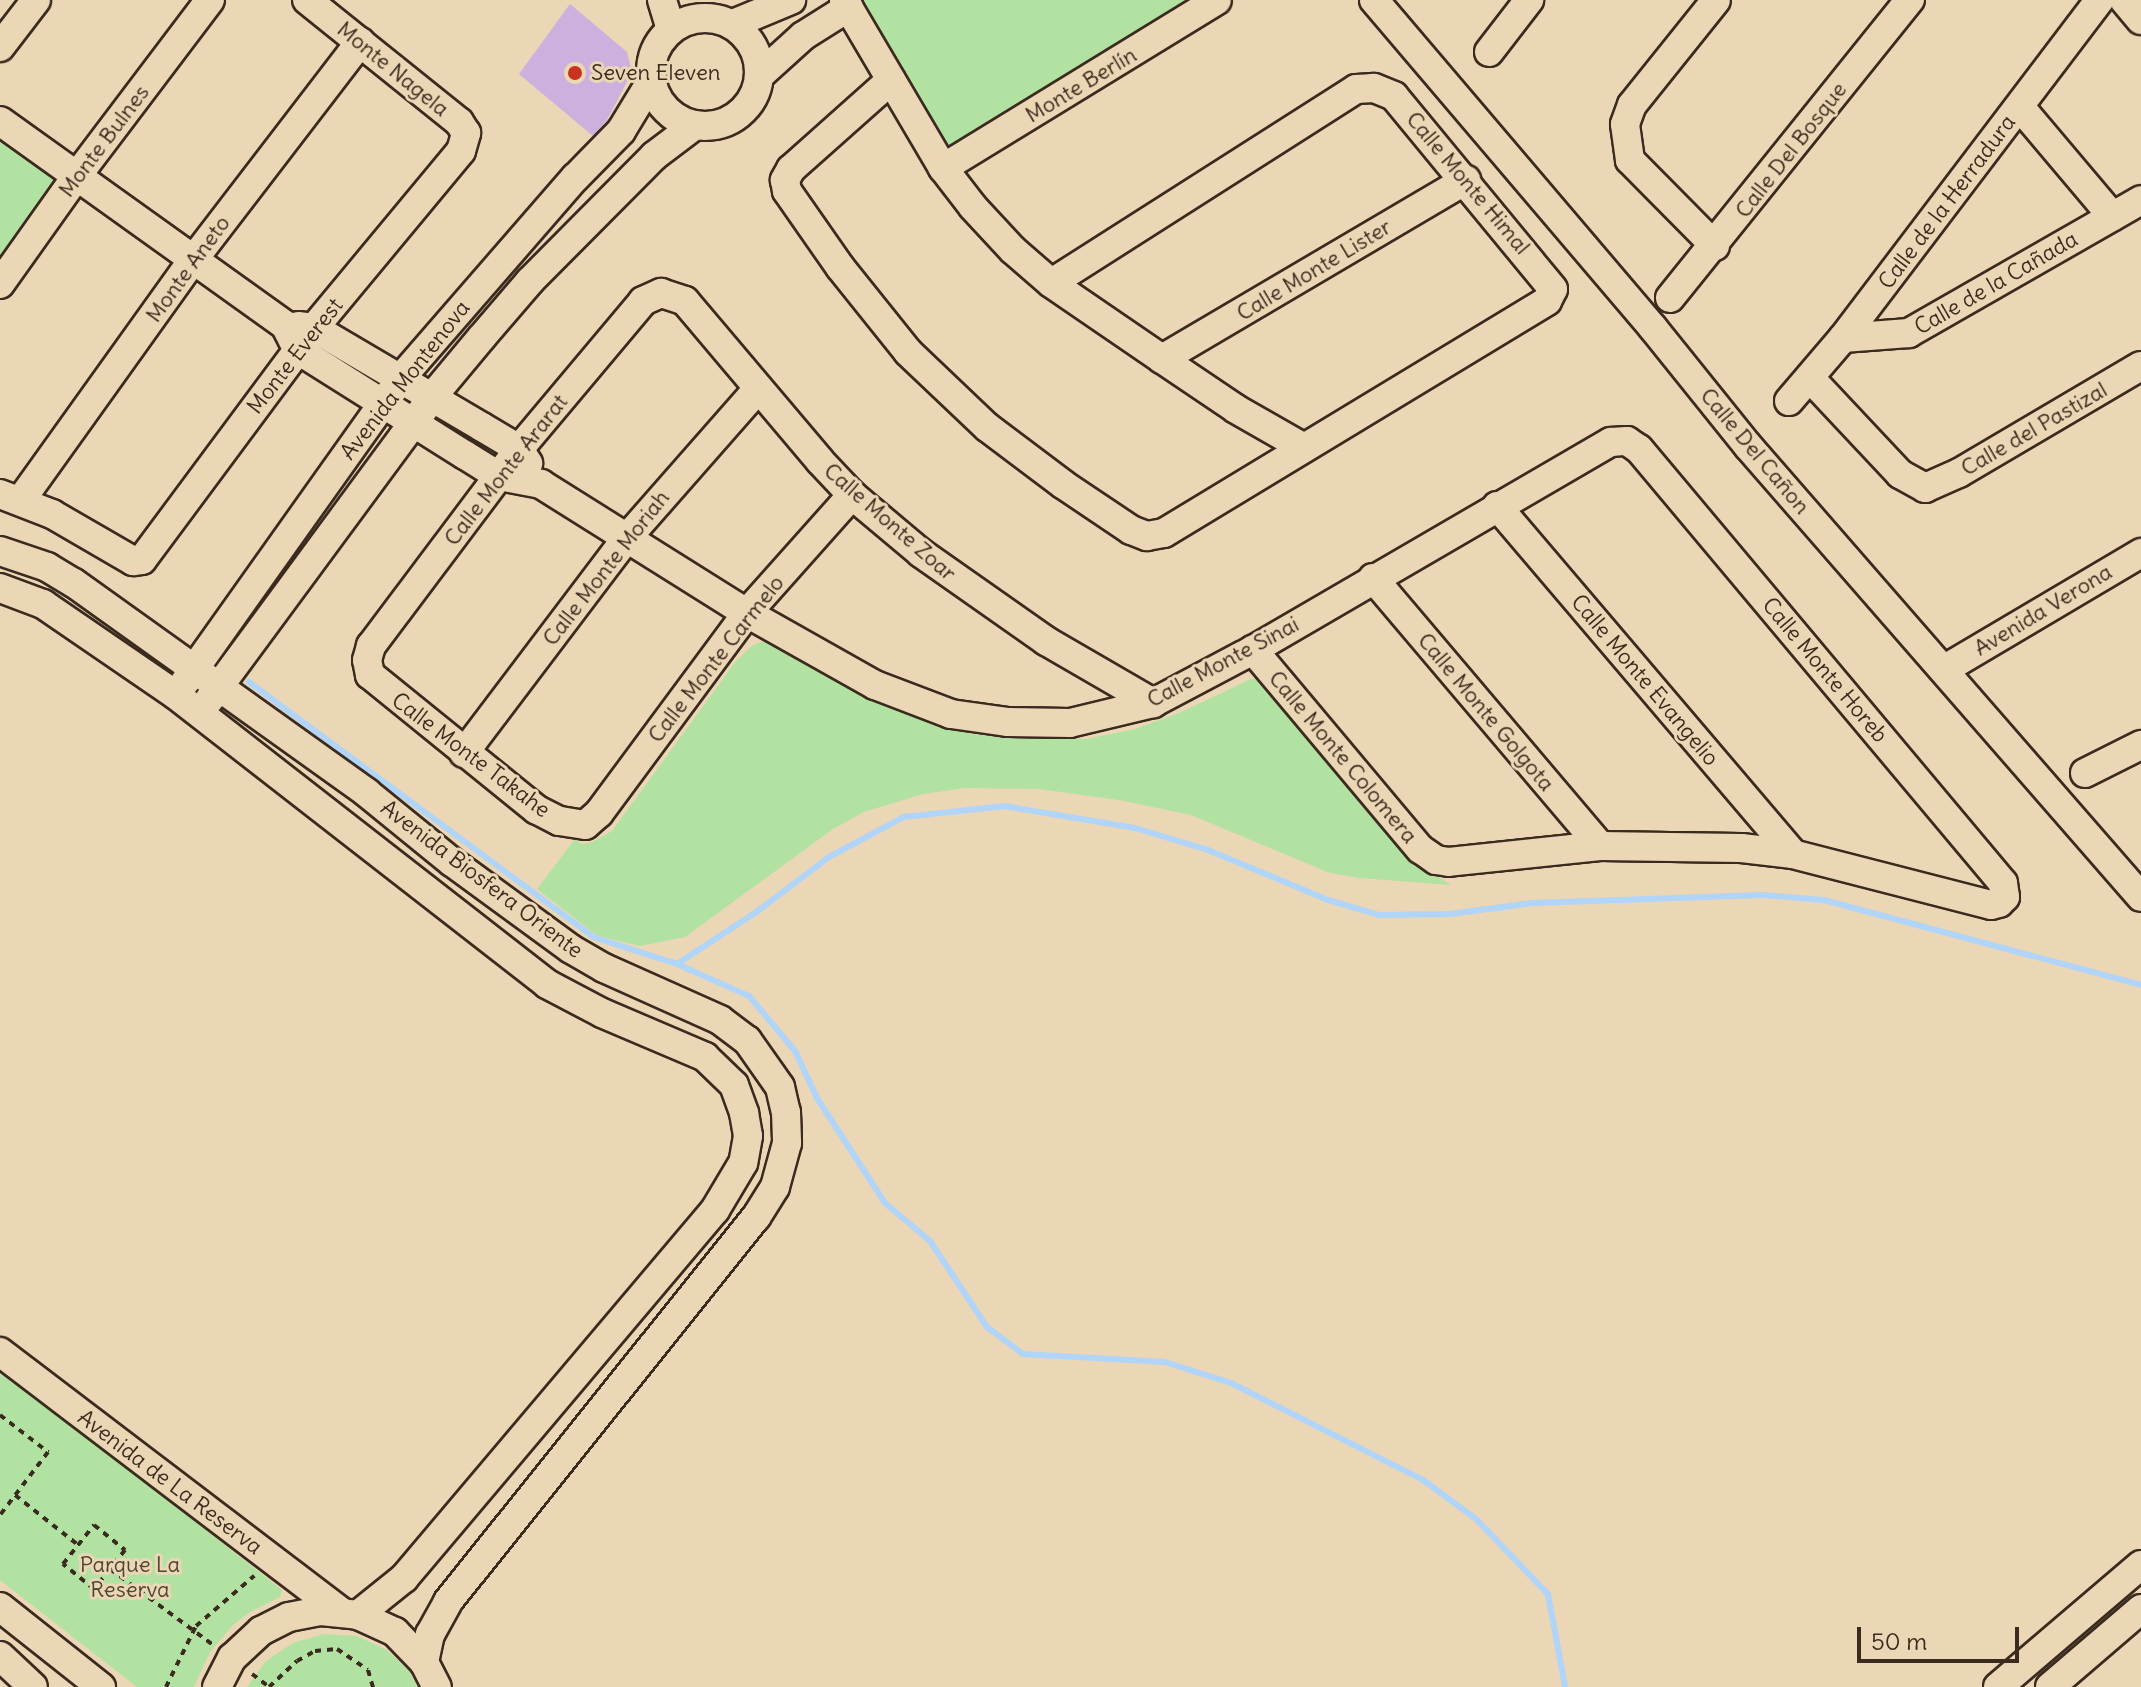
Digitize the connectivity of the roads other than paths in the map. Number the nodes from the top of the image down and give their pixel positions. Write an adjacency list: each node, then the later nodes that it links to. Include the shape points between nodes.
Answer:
1 (36, 0): 18 (street)
2 (210, 0): 28 (street, Monte Bulnes)
3 (307, 0): 17 (street, Monte Nagela)
4 (662, 0): 16 (street)
5 (791, 0): 14 (street)
6 (1217, 0): 27 (street, Monte Berlín)
7 (1374, 0): 66 (street, Calle Del Cañon, via 1748,446)
8 (1529, 0): 19 (street)
9 (1716, 0): 32 (street, via 1632,105 1625,124 1630,160)
10 (1910, 0): 32 (street, Calle Del Bosque)
11 (2100, 0): 23 (street, Calle de la Herradura)
12 (2124, 0): 15 (street)
13 (846, 4): 20 (street); 22 (street)
14 (722, 14): 16 (street); 20 (street, via 754,46)
15 (2141, 20)
16 (671, 30): 21 (street, via 655,52)
17 (360, 42): 26 (street, Monte Nagela, via 459,122 466,133); 33 (street, Monte Aneto)
18 (0, 47)
19 (1489, 52)
20 (759, 76): 25 (street, via 756,91 738,115 725,123)
21 (652, 80): 25 (street, via 666,110); 43 (street, Avenida Montenova, via 621,131)
22 (891, 80): 27 (street); 50 (street, via 791,169 787,191 908,352 987,427 1064,485 1147,536 1164,533)
23 (2020, 107): 31 (street); 38 (street, Calle de la Herradura)
24 (0, 121): 28 (street)
25 (695, 125): 45 (street, Avenida Montenova, via 654,156 530,281)
26 (464, 146): 39 (street, Monte Everest)
27 (943, 168): 34 (street, via 983,218)
28 (76, 177): 33 (street); 35 (street, Monte Bulnes)
29 (1466, 180): 34 (street, Calle Monte Himal, via 1394,96 1374,88 1356,89); 40 (street, Calle Monte Lister); 50 (street, Calle Monte Himal, via 1553,289 1547,301)
30 (2141, 200): 31 (street, Calle de la Cañada)
31 (2112, 216): 38 (street, Calle de la Cañada, via 1909,333)
32 (1715, 246): 37 (street, Calle Del Bosque)
33 (193, 260): 39 (street); 55 (street, Monte Aneto)
34 (1051, 283): 40 (street)
35 (0, 284)
36 (669, 294): 44 (street, Calle Monte Zoar, via 694,311); 51 (street, Calle Monte Ararat, via 643,301)
37 (1670, 298)
38 (1843, 338): 42 (street, Calle de la Herradura)
39 (306, 339): 43 (street); 47 (street); 55 (street, Monte Everest, via 142,560 129,559 76,526)
40 (1162, 359): 50 (street)
41 (2141, 366): 42 (street, Calle del Pastizal, via 1925,488 1900,474)
42 (1810, 378): 46 (street, Calle de la Herradura)
43 (400, 379): 45 (street); 47 (street, Avenida Montenova)
44 (757, 390): 54 (street, Calle Monte Zoar); 57 (street, Calle Monte Moriah)
45 (432, 397): 48 (street, Avenida Montenova); 51 (street)
46 (1789, 401)
47 (383, 403): 48 (street); 64 (street, Avenida Montenova)
48 (414, 422): 52 (street); 67 (street, Avenida Montenova)
49 (1634, 444): 56 (street, Calle Monte Sinai, via 1611,442); 76 (street, Calle Monte Horeb, via 2006,892 2003,900 1991,905)
50 (1304, 448)
51 (519, 449): 52 (street, Calle Monte Ararat); 53 (street)
52 (499, 476): 53 (street); 65 (street, Calle Monte Ararat, via 371,646)
53 (541, 484): 57 (street, Calle Monte Sinai)
54 (852, 495): 62 (street, Calle Monte Carmelo); 69 (street, Calle Monte Zoar, via 985,601)
55 (10, 497)
56 (1497, 506): 60 (street, Calle Monte Sinai); 76 (street, Calle Monte Evangelio)
57 (626, 539): 62 (street, Calle Monte Sinai); 72 (street, Calle Monte Moriah)
58 (0, 551): 64 (street, Avenida Biosfera Oriente, via 74,583)
59 (2141, 553): 66 (street, Avenida Verona)
60 (1373, 578): 63 (street, Calle Monte Sinai); 75 (street, Calle Monte Golgota)
61 (0, 588): 68 (street, Avenida Biosfera Oriente, via 43,604)
62 (747, 613): 69 (street, Calle Monte Sinai, via 875,685 951,714 1070,723); 74 (street, Calle Monte Carmelo)
63 (1253, 650): 69 (street, Calle Monte Sinai); 75 (street, Calle Monte Colomera, via 1420,849 1436,860)
64 (195, 668): 67 (street, Avenida Biosfera Oriente); 68 (street, Avenida Montenova)
65 (367, 668): 72 (street, Calle Monte Takahe, via 375,681)
66 (1945, 669): 77 (street, Calle Del Cañon)
67 (219, 686): 70 (street, Avenida Montenova); 84 (street, Avenida Biosfera Oriente, via 535,924 604,968 696,1008 747,1040 780,1087 786,1112 783,1166 756,1217 448,1602 430,1634)
68 (176, 695): 70 (street, Avenida Biosfera Oriente)
69 (1153, 703)
70 (199, 714): 82 (street, Avenida Biosfera Oriente, via 547,984 705,1057 734,1085 748,1136 743,1163 715,1210 404,1578)
71 (2140, 746): 73 (street)
72 (464, 753): 74 (street, Calle Monte Takahe, via 549,817)
73 (2085, 773)
74 (585, 825)
75 (1600, 846): 76 (street, via 1682,845)
76 (1793, 854)
77 (2141, 897)
78 (0, 1352): 82 (street, Avenida de La Reserva)
79 (2141, 1565): 88 (street)
80 (0, 1607): 86 (street)
81 (2141, 1609): 89 (street)
82 (349, 1613): 84 (street, Avenida de La Reserva, via 395,1632); 87 (street, via 289,1617 261,1631 232,1658)
83 (0, 1656): 85 (street)
84 (435, 1678)
85 (33, 1687)
86 (101, 1687)
87 (217, 1687)
88 (1998, 1687)
89 (2050, 1687)

